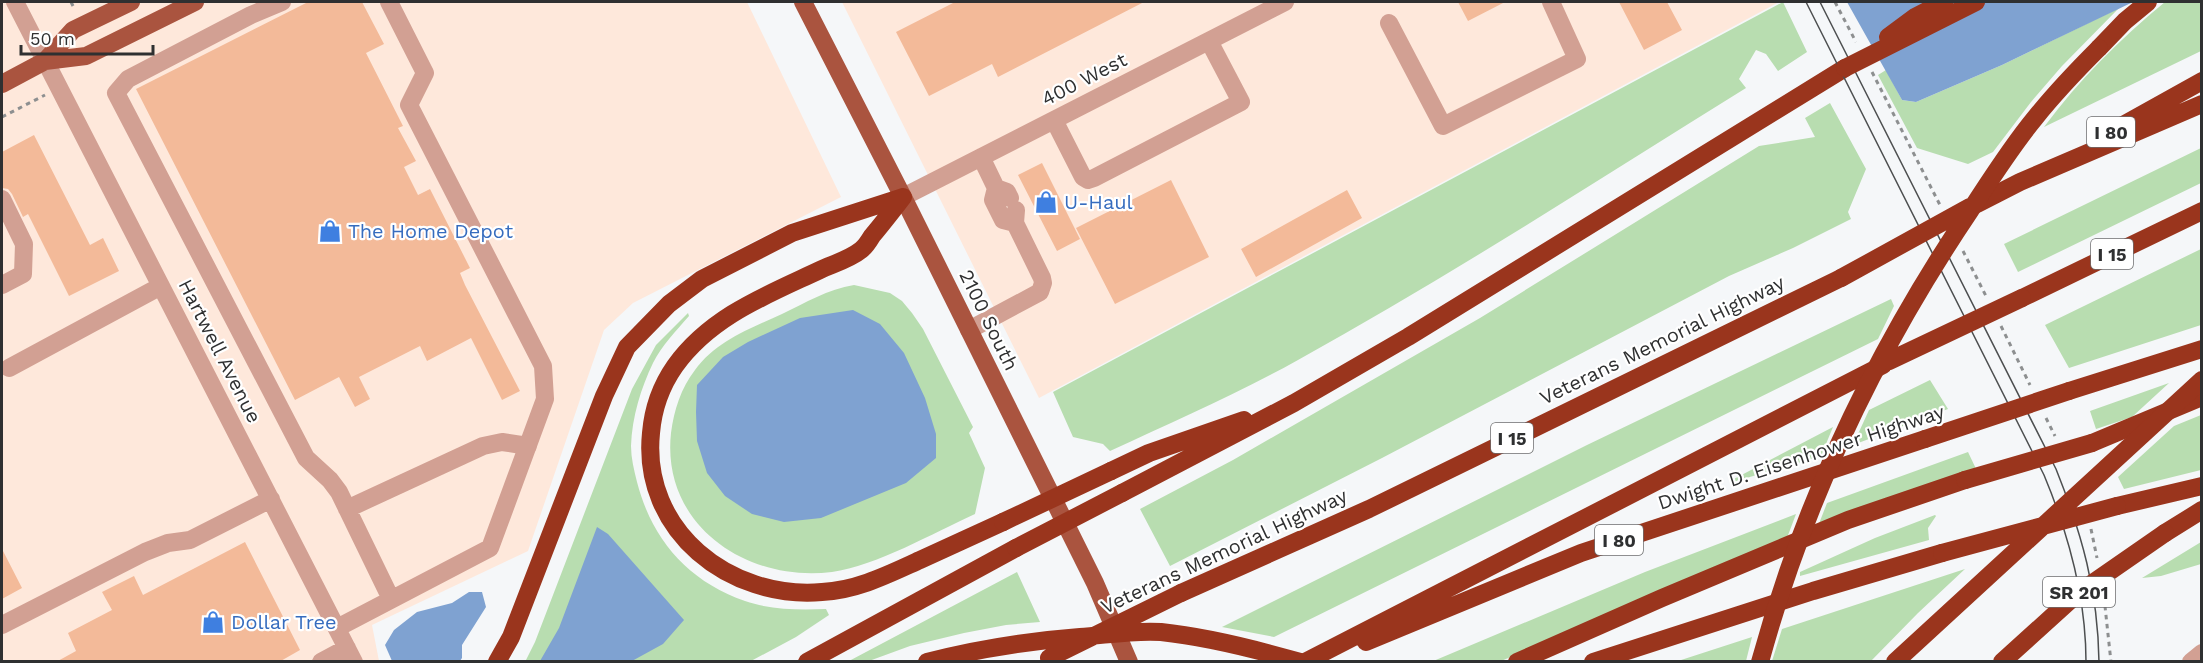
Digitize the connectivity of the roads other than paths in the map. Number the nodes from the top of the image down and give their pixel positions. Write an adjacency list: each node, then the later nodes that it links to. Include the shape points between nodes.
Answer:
1 (15, 2): 15 (street, Hartwell Avenue)
2 (131, 2): 15 (main road, via 73,30)
3 (195, 2): 15 (main road, via 87,56)
4 (282, 2): 37 (street, via 128,79 118,88 117,98 306,458 330,480)
5 (389, 2): 34 (street, via 425,72 409,105 543,366 545,399)
6 (803, 2): 23 (main road, 2100 South)
7 (1285, 2): 14 (street, 400 West)
8 (1551, 2): 13 (street, via 1577,58 1443,126)
9 (1918, 2): 16 (highway, bridge)
10 (1944, 2): 16 (highway, bridge, via 1915,17)
11 (1976, 2): 16 (highway, bridge)
12 (2148, 2): 59 (highway, bridge, via 2125,21 2036,117 1936,260 1886,348 1830,465 1801,535)
13 (1389, 23)
14 (1209, 41): 20 (street, 400 West); 20 (street, via 1241,102 1094,178 1083,177)
15 (45, 61): 18 (main road); 27 (street, Hartwell Avenue)
16 (1845, 68): 33 (highway)
17 (2202, 81): 22 (highway, I 80)
18 (2, 84)
19 (2202, 104): 22 (highway, Veterans Memorial Highway / I 15)
20 (1054, 120): 21 (street, 400 West)
21 (981, 157): 23 (street, 400 West); 28 (street, via 1009,204 1043,283 1040,292)
22 (2020, 182): 47 (highway, Veterans Memorial Highway / I 15, bridge, via 1841,278 1369,509 1181,593)
23 (903, 197): 28 (main road, 2100 South); 33 (highway, bridge, via 861,250 724,318 701,336 662,388 650,448 656,487 664,508 688,543 728,573 790,591 823,592 867,583 1149,453); 49 (highway, via 792,233 702,279 669,304 627,347 604,396 511,637)
24 (2, 199): 26 (street, via 24,244 23,274)
25 (2202, 211): 54 (highway, I 15, bridge, via 1889,361)
26 (2, 285)
27 (161, 286): 30 (street); 36 (street, Hartwell Avenue)
28 (969, 330): 52 (main road, 2100 South, via 1095,584)
29 (2202, 349): 55 (highway, Dwight D. Eisenhower Highway / I 80, bridge, via 1581,553)
30 (9, 368)
31 (2202, 380): 60 (highway, bridge)
32 (2202, 397): 56 (highway, bridge, via 2092,442 1848,520)
33 (1294, 403): 50 (highway, bridge)
34 (528, 446): 37 (street, via 502,442 483,446); 41 (street, via 490,548)
35 (2202, 486): 42 (highway, bridge, via 1942,554)
36 (271, 499): 43 (street, via 190,540 145,552); 44 (street, Hartwell Avenue)
37 (347, 509): 41 (street)
38 (2202, 510): 40 (highway)
39 (2202, 515): 40 (highway)
40 (2166, 534): 61 (highway, SR 201, bridge, via 2077,594)
41 (392, 599): 44 (street)
42 (1739, 614): 57 (highway); 58 (highway)
43 (2, 625)
44 (337, 628): 46 (street, Hartwell Avenue)
45 (2202, 652): 62 (street)
46 (351, 655): 48 (street)
47 (1046, 660)
48 (321, 662)
49 (497, 662)
50 (807, 662)
51 (927, 662): 53 (highway, bridge, via 1017,643 1161,632 1251,648)
52 (1129, 662)
53 (1300, 662)
54 (1305, 662)
55 (1320, 662)
56 (1516, 662)
57 (1593, 662)
58 (1634, 662)
59 (1760, 662)
60 (1895, 662)
61 (2002, 662)
62 (2191, 662)

